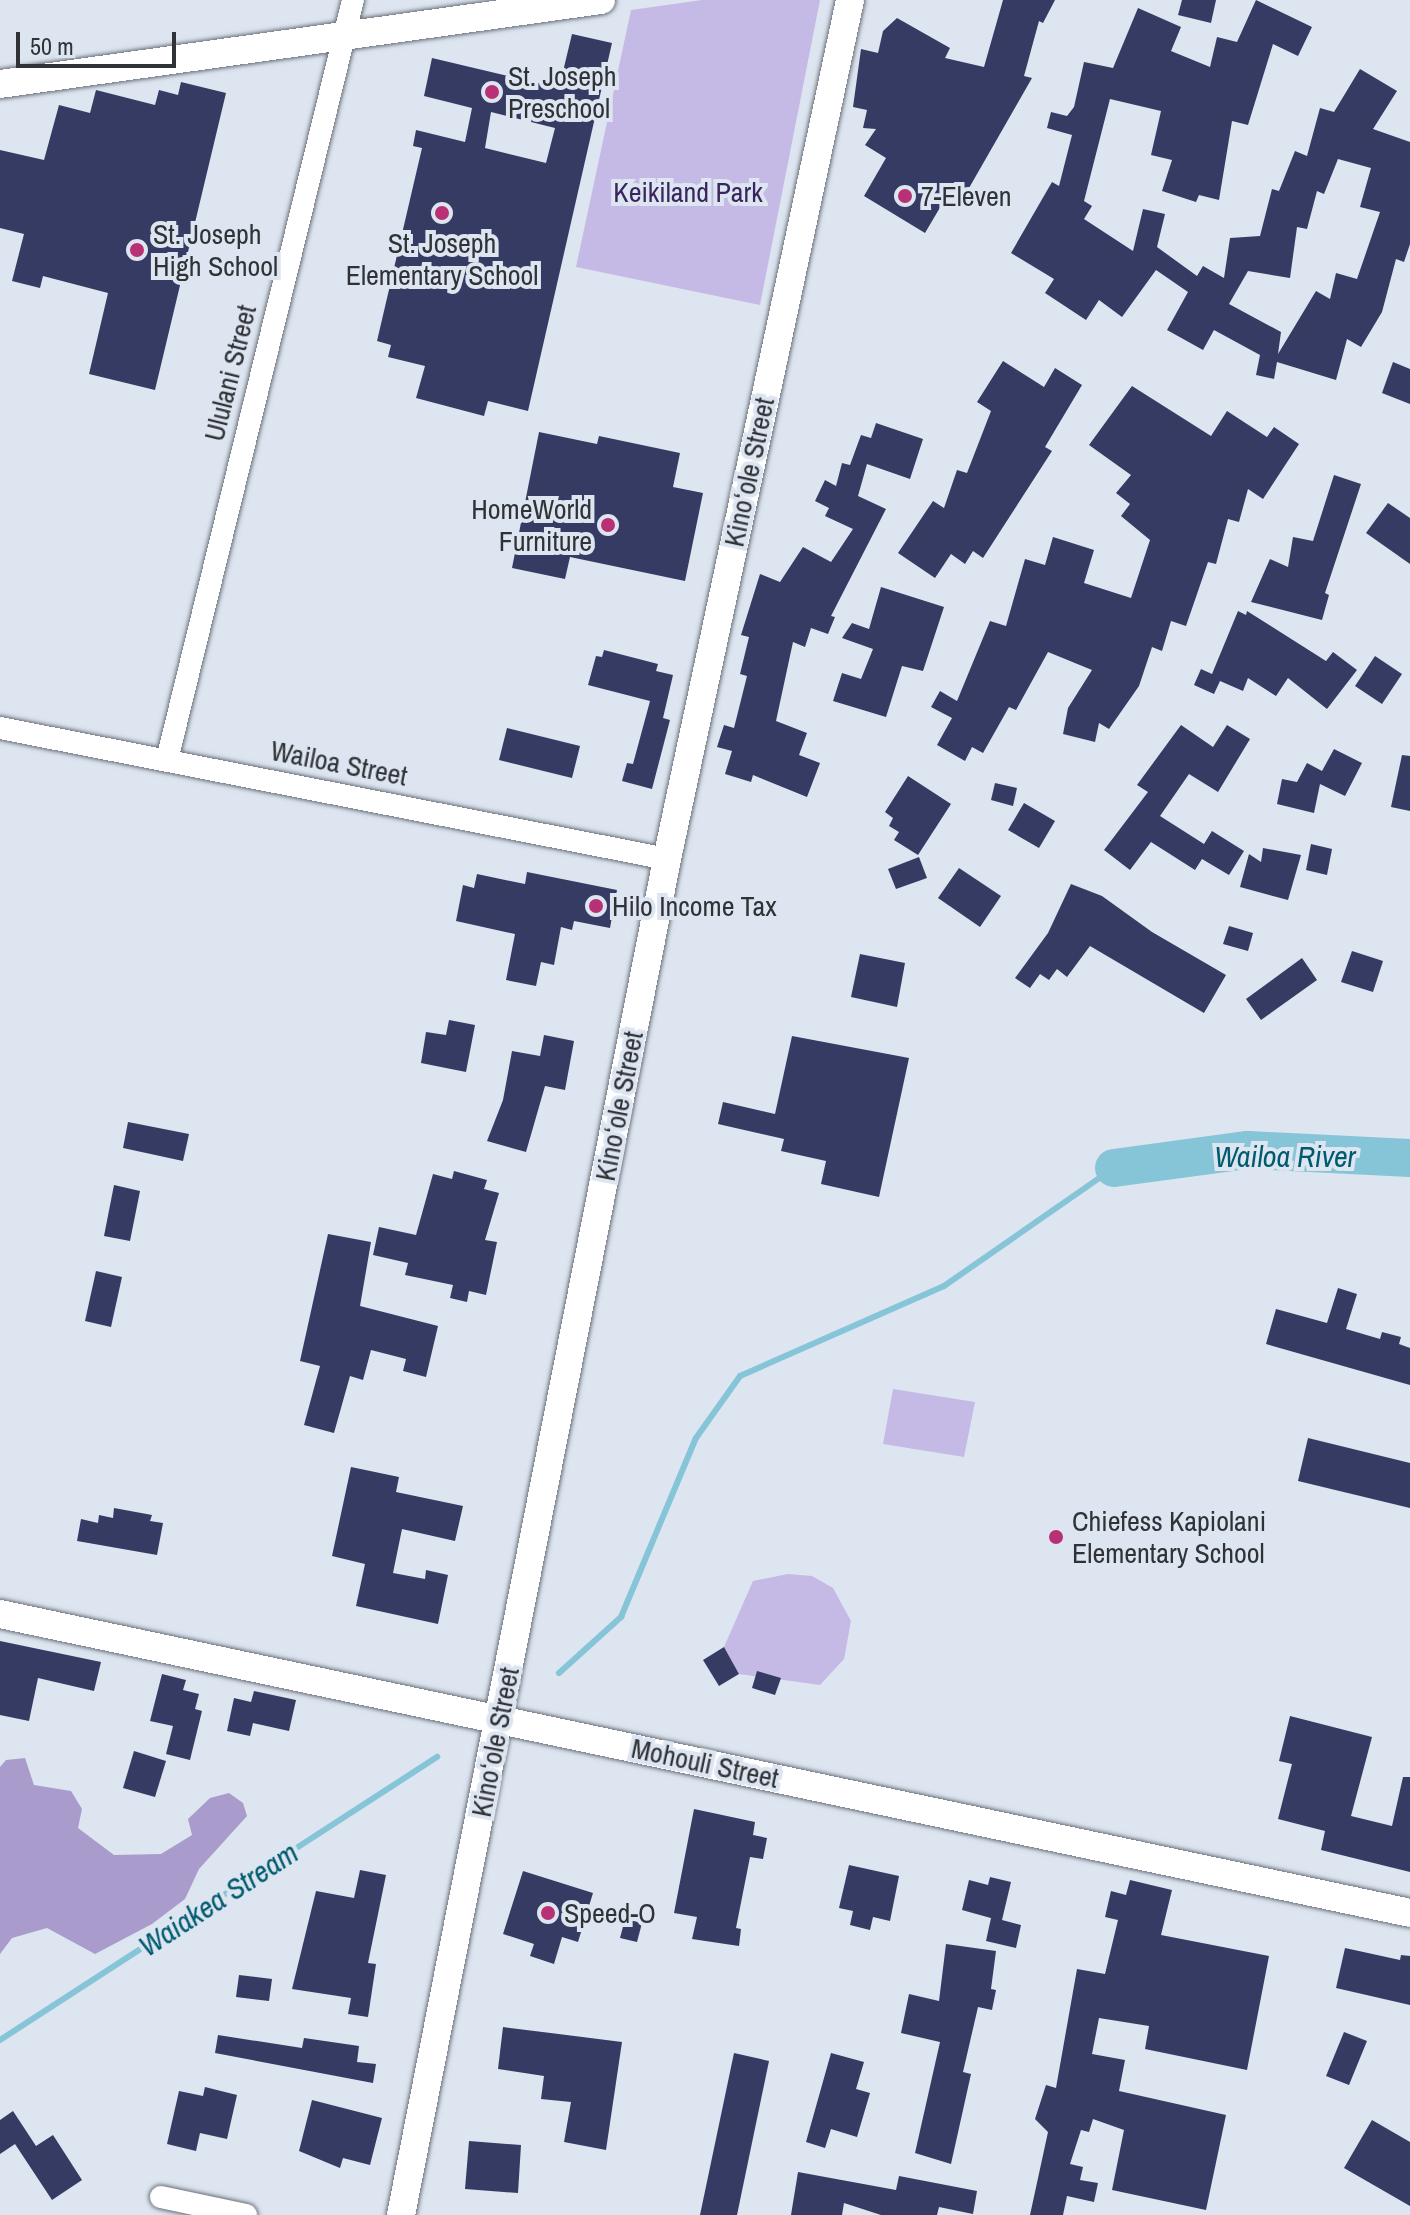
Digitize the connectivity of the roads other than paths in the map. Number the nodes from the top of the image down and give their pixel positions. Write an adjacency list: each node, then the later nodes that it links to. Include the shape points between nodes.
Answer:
1 (353, 0): 4 (street, Ululani Street)
2 (601, 0): 4 (street)
3 (850, 0): 8 (street, Kinoʻole Street)
4 (343, 38): 5 (street); 7 (street, Ululani Street)
5 (0, 84)
6 (0, 728): 7 (street, Wailoa Street)
7 (167, 760): 8 (street, Wailoa Street)
8 (667, 859): 10 (street, Kinoʻole Street)
9 (0, 1614): 10 (street, Mohouli Street)
10 (500, 1719): 11 (street, Mohouli Street); 14 (street, Kinoʻole Street)
11 (1410, 1913)
12 (161, 2197): 13 (street)
13 (246, 2215)
14 (401, 2215)

